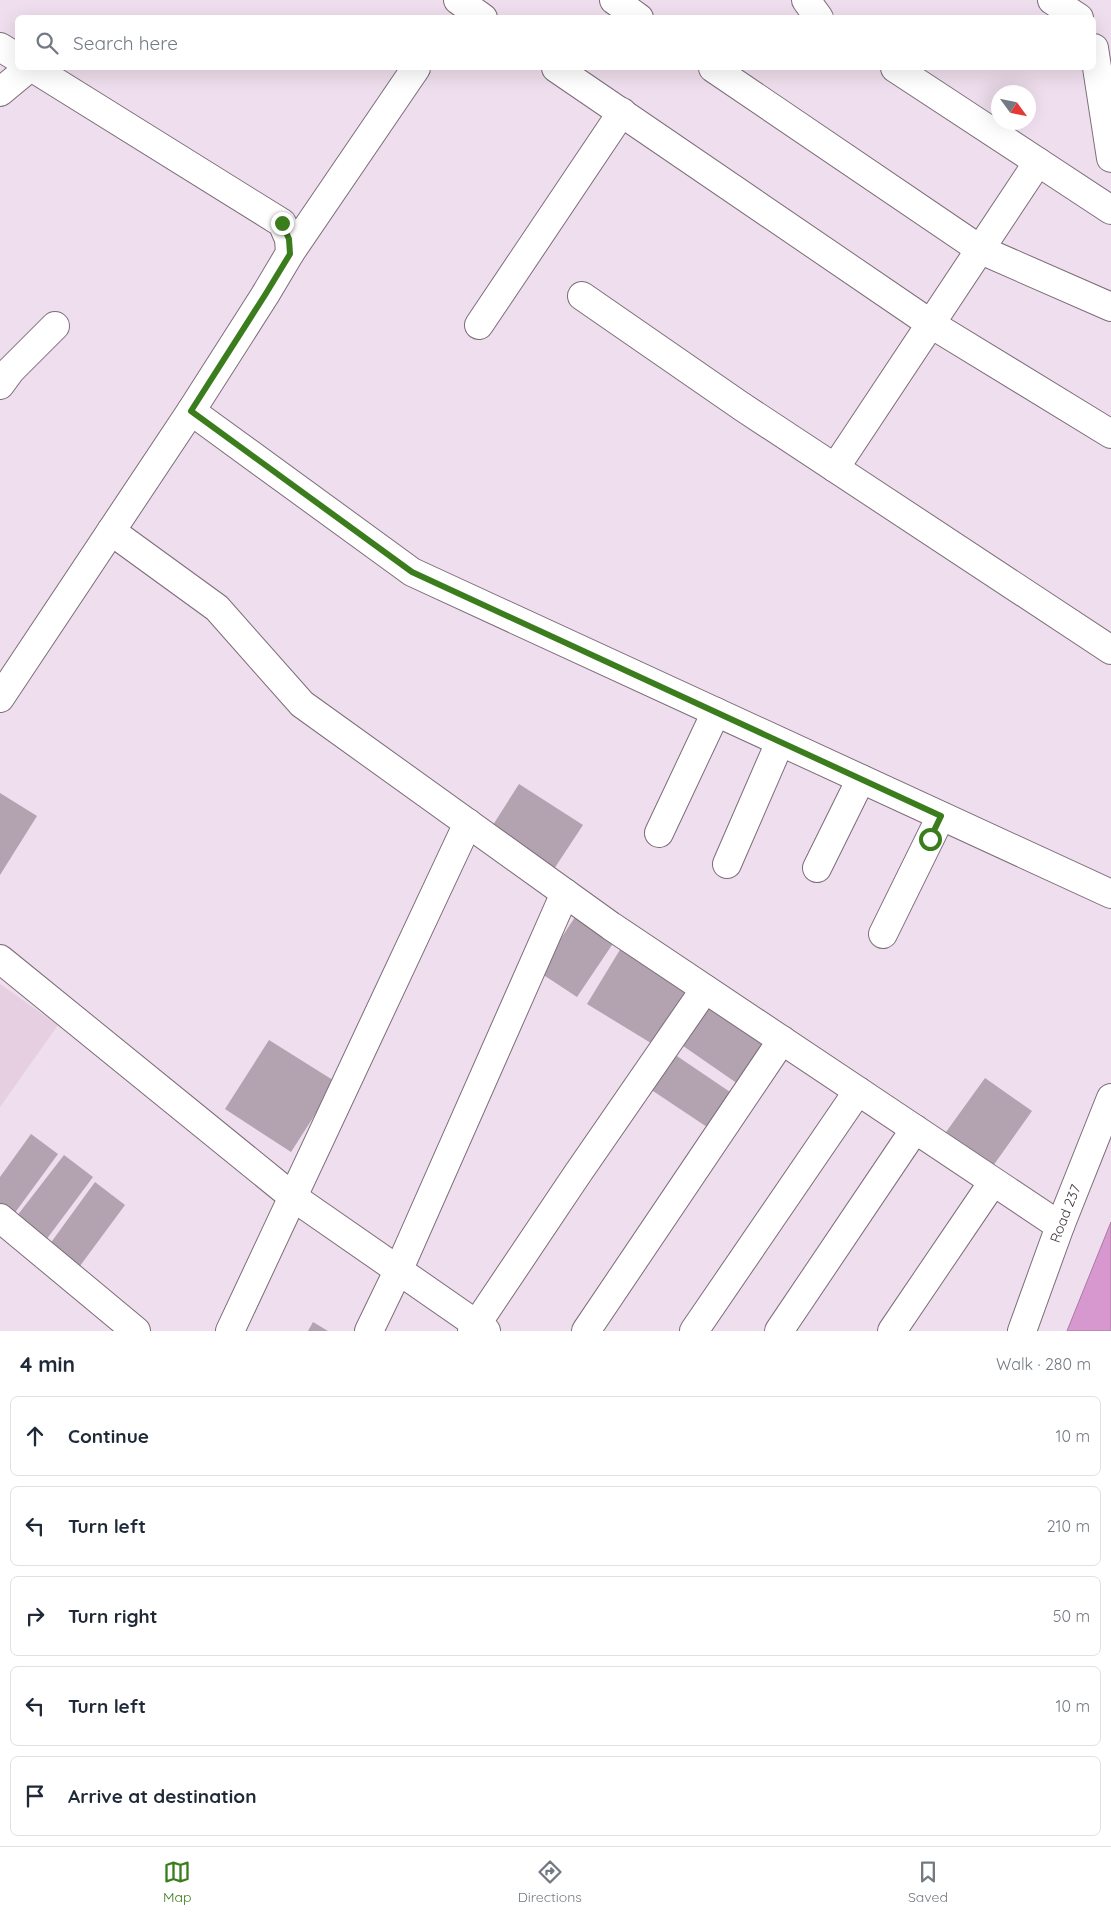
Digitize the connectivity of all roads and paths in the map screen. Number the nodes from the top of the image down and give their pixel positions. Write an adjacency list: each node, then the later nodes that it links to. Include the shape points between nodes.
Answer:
1 (614, 0): 7 (street)
2 (806, 0): 8 (street)
3 (1052, 0): 9 (street)
4 (1087, 0): 10 (street)
5 (457, 5): 6 (street)
6 (477, 15)
7 (635, 15)
8 (817, 15)
9 (1074, 15)
10 (1089, 15)
11 (0, 47): 12 (street)
12 (15, 56)
13 (1096, 61): 22 (street)
14 (28, 70): 20 (street)
15 (34, 70): 26 (street, via 282,223 289,239)
16 (415, 70): 26 (street)
17 (559, 70): 21 (street)
18 (716, 70): 25 (street)
19 (898, 70): 23 (street)
20 (0, 92)
21 (622, 112): 29 (street); 30 (street)
22 (1111, 158)
23 (1038, 162): 24 (street); 25 (street)
24 (1111, 210)
25 (981, 250): 28 (street); 29 (street)
26 (290, 254): 33 (street)
27 (582, 296): 35 (street)
28 (1111, 307)
29 (931, 324): 34 (street); 35 (street)
30 (479, 325)
31 (55, 326): 32 (street)
32 (0, 385)
33 (191, 411): 36 (street); 39 (street, via 412,572)
34 (1111, 434)
35 (835, 468): 37 (street)
36 (111, 531): 38 (street); 43 (street, via 217,608 302,704)
37 (1111, 650)
38 (0, 698)
39 (716, 712): 40 (street); 44 (street)
40 (780, 742): 41 (street); 45 (street)
41 (861, 779): 42 (street); 46 (street)
42 (941, 816): 48 (street); 49 (street)
43 (468, 823): 47 (street); 57 (street)
44 (659, 833)
45 (727, 864)
46 (817, 868)
47 (565, 893): 51 (street); 60 (street)
48 (1111, 894)
49 (883, 934)
50 (0, 959): 57 (street)
51 (705, 989): 52 (street); 61 (street, via 576,1176)
52 (782, 1040): 53 (street); 65 (street)
53 (858, 1091): 55 (street); 66 (street)
54 (1111, 1098): 59 (street, Road 237)
55 (915, 1129): 56 (street); 67 (street)
56 (994, 1182): 59 (street); 68 (street)
57 (293, 1197): 60 (street); 63 (street)
58 (0, 1218): 62 (street)
59 (1060, 1226): 69 (street, Road 237)
60 (399, 1269): 61 (street); 64 (street)
61 (478, 1329)
62 (136, 1331)
63 (230, 1331)
64 (369, 1331)
65 (586, 1331)
66 (694, 1331)
67 (779, 1331)
68 (892, 1331)
69 (1022, 1331)

